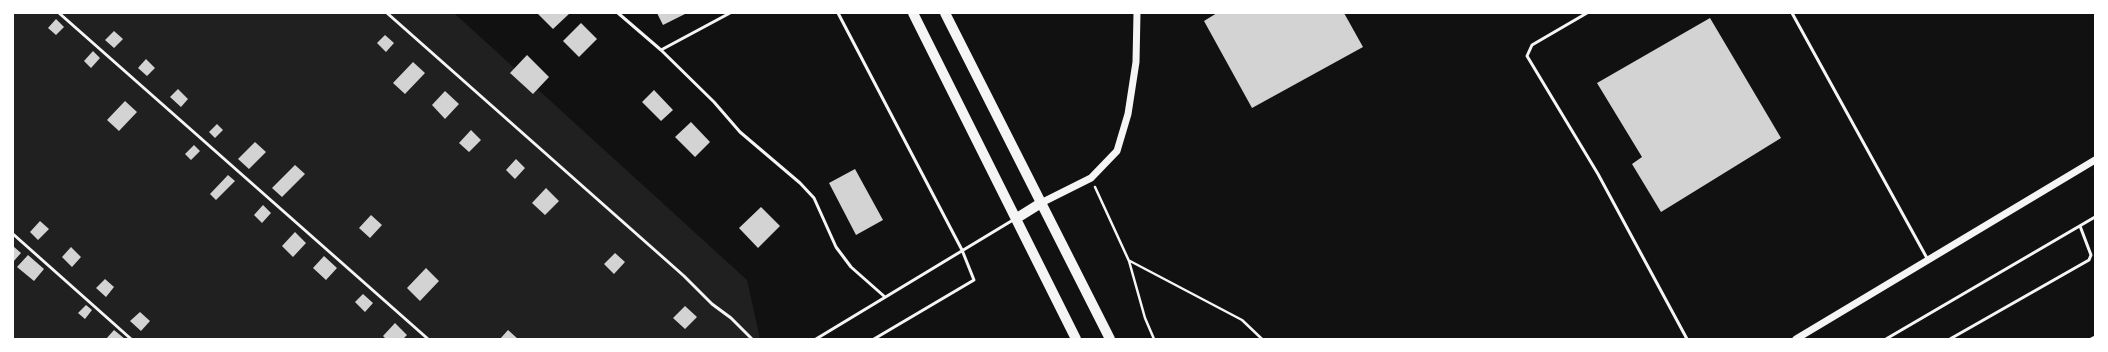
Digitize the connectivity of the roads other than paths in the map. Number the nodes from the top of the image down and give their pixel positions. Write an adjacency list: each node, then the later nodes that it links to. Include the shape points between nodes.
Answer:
1 (59, 13): 23 (lane)
2 (387, 13): 24 (lane)
3 (618, 13): 11 (lane)
4 (730, 13): 11 (lane)
5 (838, 13): 18 (lane)
6 (913, 13): 15 (main road)
7 (945, 13): 13 (main road)
8 (1137, 13): 13 (street, via 1136,62 1128,114 1117,151 1091,178)
9 (1587, 13): 29 (lane, via 1532,45 1528,56 1598,174)
10 (1792, 13): 19 (lane)
11 (661, 50): 20 (lane, via 714,102 740,132 814,198 840,252 851,268)
12 (2095, 160): 19 (street)
13 (1041, 202): 15 (main road); 28 (main road)
14 (2095, 217): 16 (lane)
15 (1017, 218): 18 (lane); 27 (main road)
16 (2080, 226): 31 (lane); 32 (lane, via 2091,255 2089,260)
17 (13, 234): 22 (lane)
18 (962, 250): 20 (lane); 26 (lane, via 974,280)
19 (1928, 260): 30 (street)
20 (885, 297): 25 (lane)
21 (2095, 337): 33 (lane)
22 (131, 339)
23 (428, 339)
24 (752, 339)
25 (816, 339)
26 (874, 339)
27 (1076, 339)
28 (1110, 339)
29 (1687, 339)
30 (1796, 339)
31 (1886, 339)
32 (1950, 339)
33 (2091, 339)

